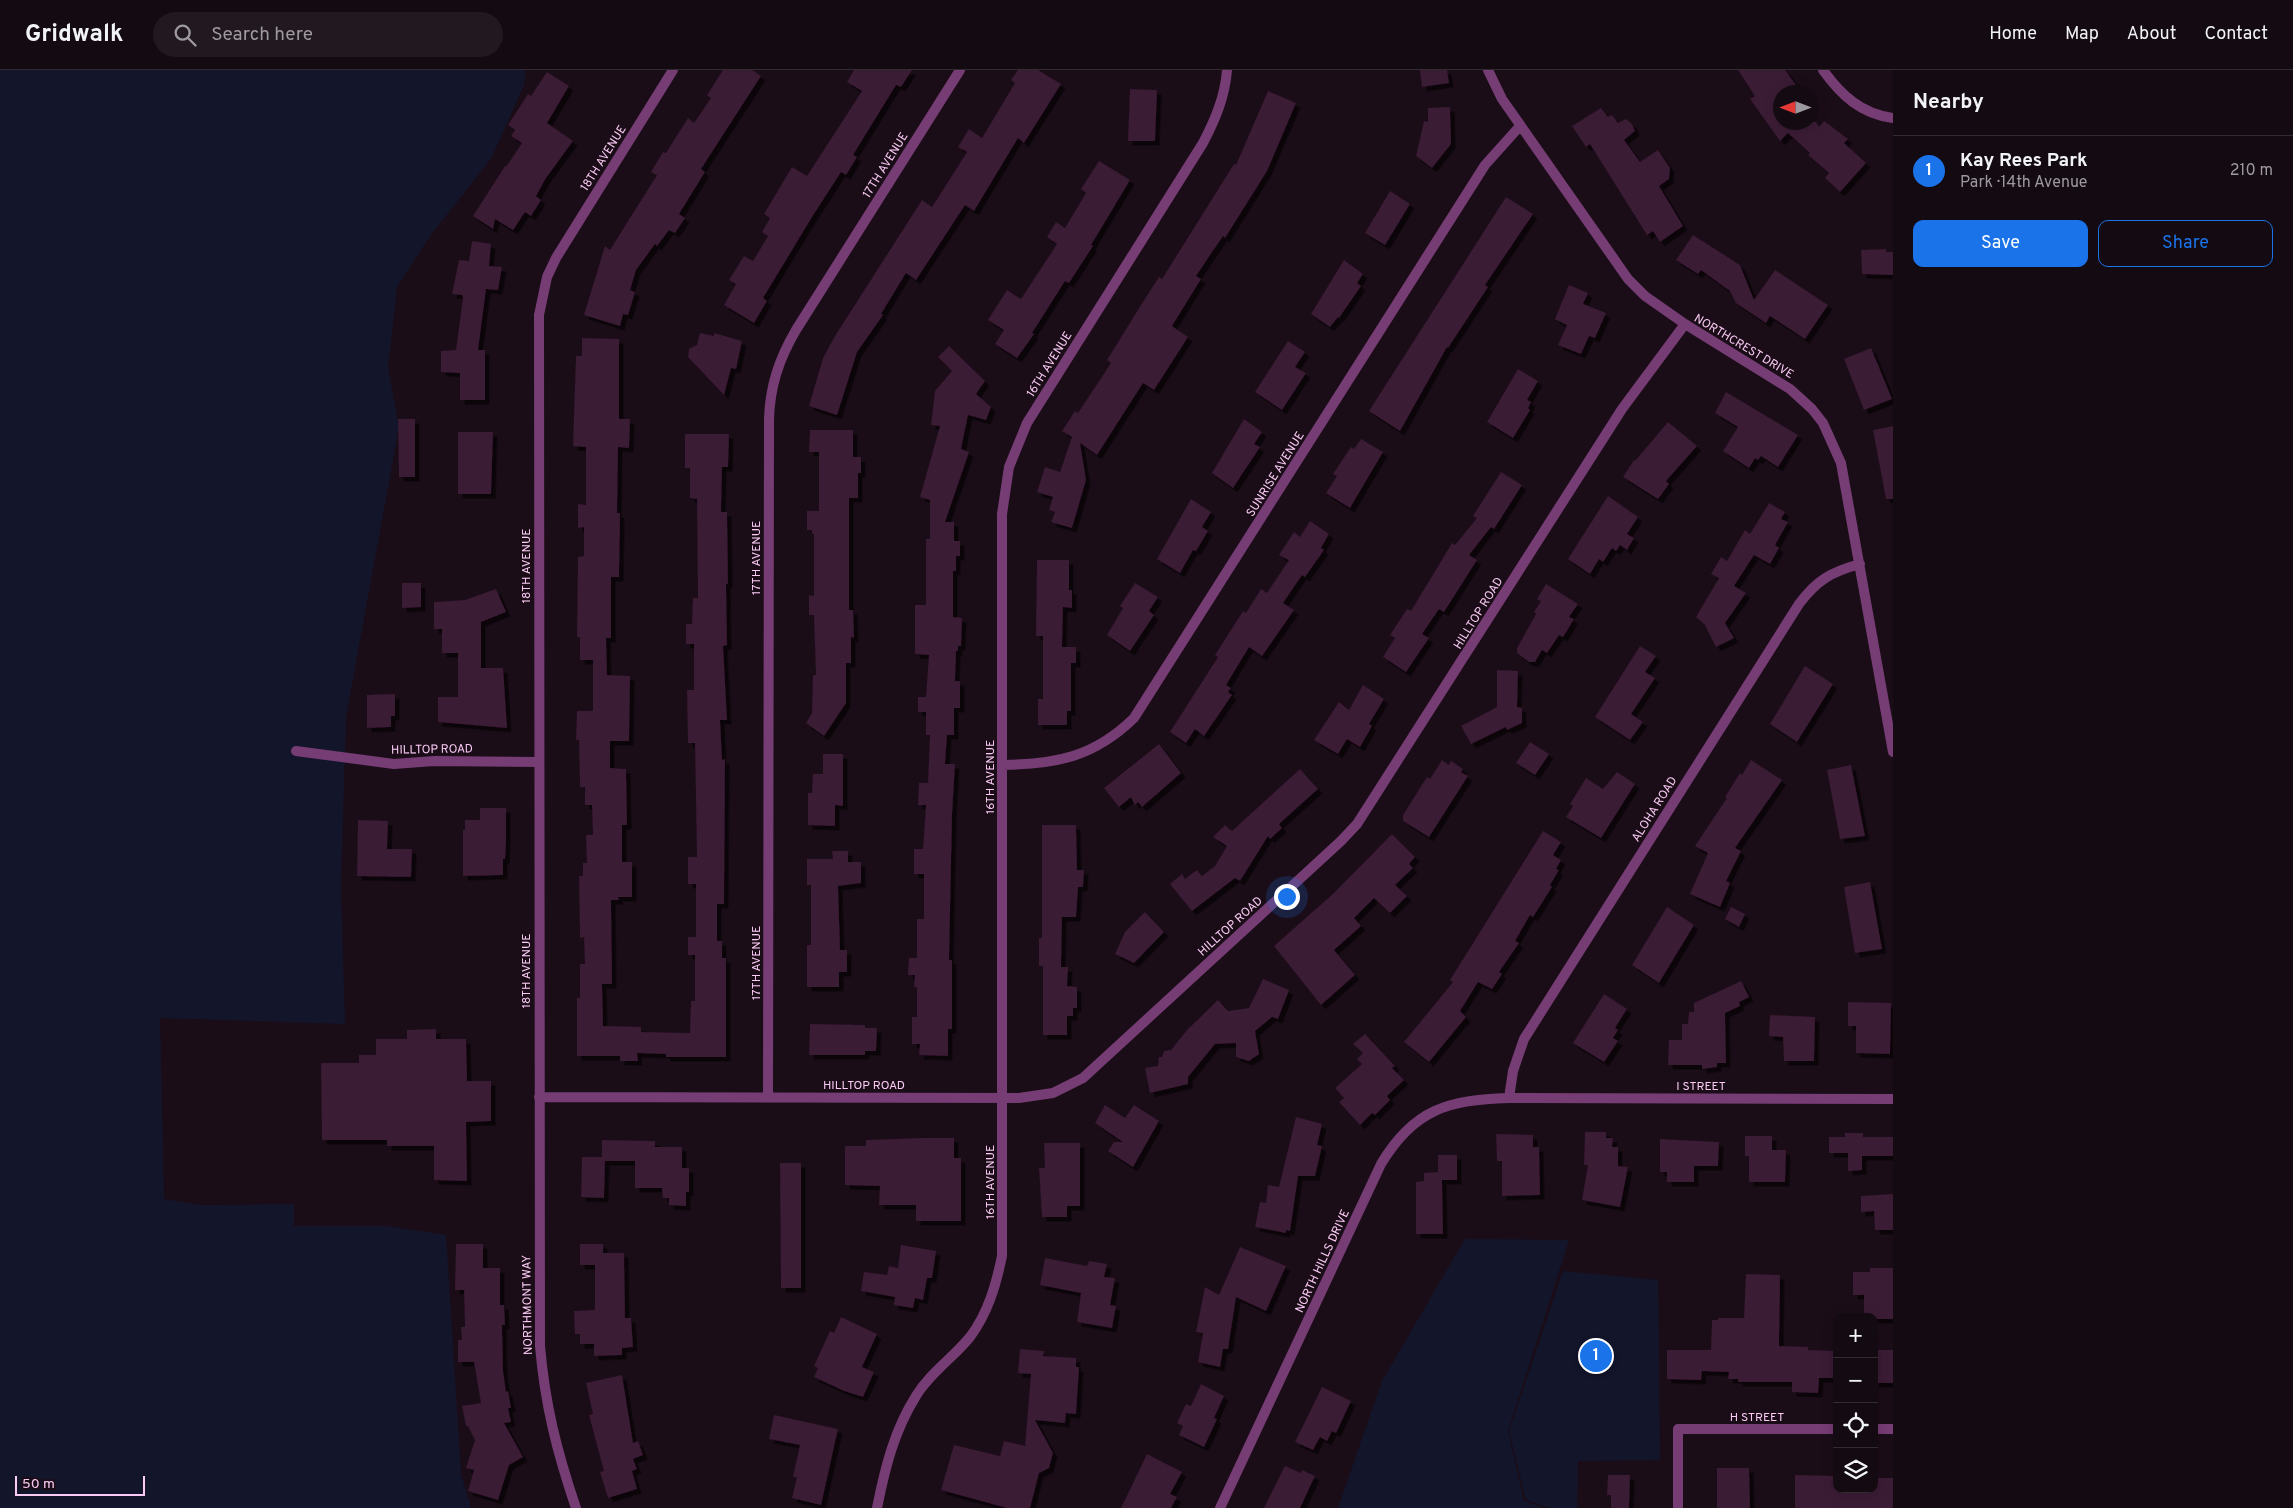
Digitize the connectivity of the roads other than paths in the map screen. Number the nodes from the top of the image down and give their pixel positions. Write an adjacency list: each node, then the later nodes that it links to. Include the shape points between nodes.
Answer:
1 (673, 70): 12 (street, 18TH AVENUE, via 566,240 547,277 542,295 539,333)
2 (960, 70): 15 (street, 17TH AVENUE, via 796,330 781,359 772,387 769,418)
3 (1227, 70): 13 (street, 16TH AVENUE, via 1216,116 1203,143 1027,423 1009,467 1002,514)
4 (1488, 70): 7 (street, NORTHCREST DRIVE)
5 (1823, 70): 6 (street, via 1849,100 1865,110)
6 (1893, 118)
7 (1520, 126): 8 (street, NORTHCREST DRIVE, via 1628,279 1645,296); 13 (street, SUNRISE AVENUE, via 1485,165 1134,718 1110,739 1081,754 1047,763)
8 (1685, 324): 9 (street, NORTHCREST DRIVE, via 1790,389 1823,423 1841,463); 16 (street, HILLTOP ROAD, via 1622,409 1358,824 1083,1078 1053,1093)
9 (1860, 564): 11 (street, NORTHCREST DRIVE); 17 (street, ALOHA ROAD, via 1837,570 1821,579 1798,604 1524,1039 1513,1071)
10 (296, 751): 12 (street, HILLTOP ROAD, via 394,764)
11 (1893, 752)
12 (539, 762): 14 (street, 18TH AVENUE)
13 (1003, 765): 16 (street, 16TH AVENUE)
14 (538, 1097): 15 (street, HILLTOP ROAD); 22 (street, NORTHMONT WAY, via 540,1346 547,1410)
15 (768, 1098): 16 (street, HILLTOP ROAD)
16 (1003, 1098): 23 (street, 16TH AVENUE, via 1003,1232 998,1278 990,1302 970,1337 933,1374 906,1412 890,1450)
17 (1509, 1098): 18 (street, I STREET); 24 (street, NORTH HILLS DRIVE, via 1454,1103 1434,1111 1417,1121 1391,1148)
18 (1893, 1099)
19 (1833, 1429): 25 (street, H STREET, via 1678,1429)
20 (1878, 1429): 21 (street)
21 (1893, 1429)
22 (576, 1508)
23 (877, 1508)
24 (1220, 1508)
25 (1678, 1508)

